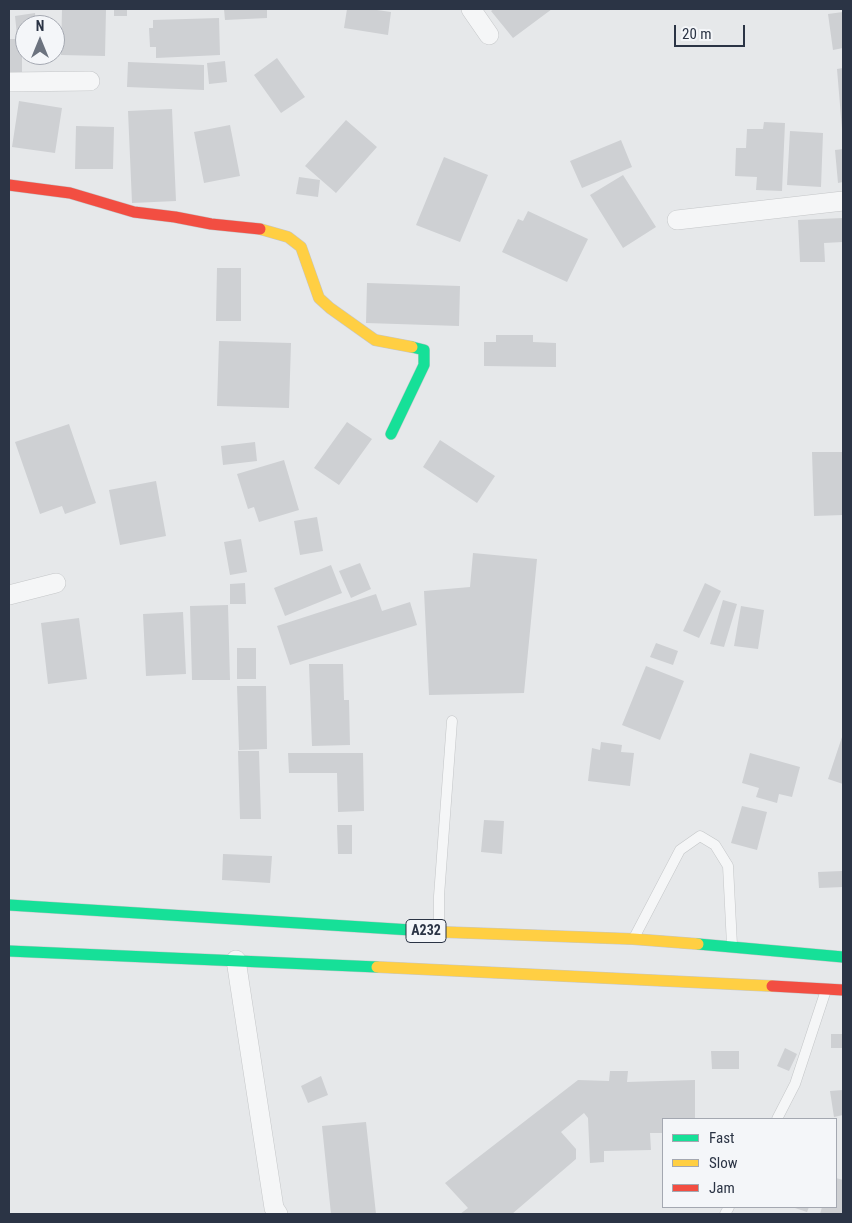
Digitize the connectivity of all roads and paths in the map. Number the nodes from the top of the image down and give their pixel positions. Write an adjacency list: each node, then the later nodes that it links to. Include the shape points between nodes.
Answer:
1 (471, 9): 2 (street)
2 (489, 35)
3 (90, 81): 4 (street)
4 (9, 82)
5 (9, 185): 8 (main road, via 70,193 134,212 264,229 288,237 301,247 319,298 330,308 375,340 424,350 424,365)
6 (843, 201): 7 (street)
7 (677, 220)
8 (391, 434)
9 (56, 583): 10 (street)
10 (9, 595)
11 (452, 721): 13 (lane)
12 (9, 905): 13 (main road, A232)
13 (439, 932): 14 (main road, A232)
14 (633, 940): 15 (main road, A232); 15 (lane, via 680,850 700,836 715,845 728,866)
15 (732, 946): 17 (main road, A232)
16 (9, 951): 18 (main road)
17 (843, 957)
18 (236, 960): 19 (main road); 22 (street, via 274,1208)
19 (826, 990): 20 (main road); 21 (lane, via 796,1084)
20 (843, 990)
21 (778, 1118)
22 (278, 1214)

